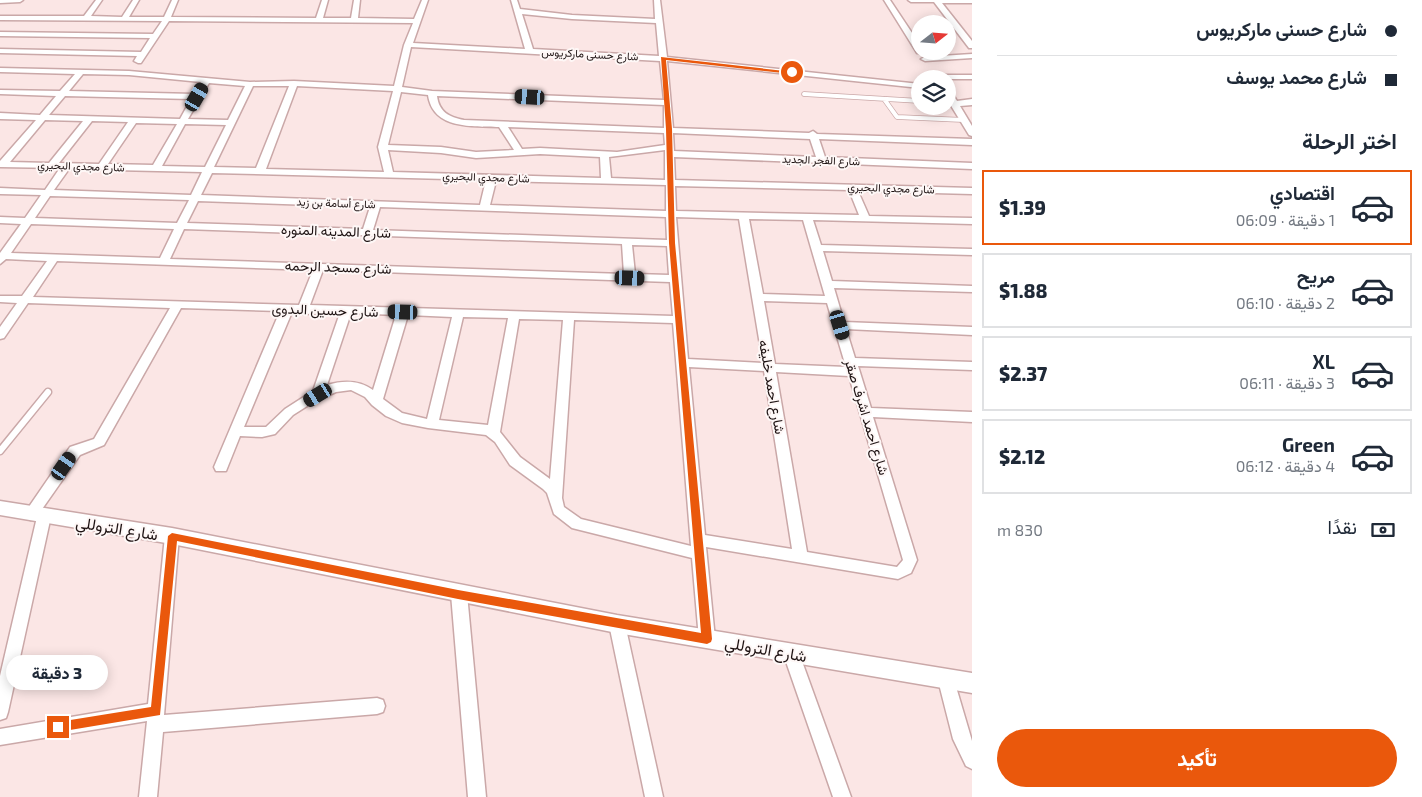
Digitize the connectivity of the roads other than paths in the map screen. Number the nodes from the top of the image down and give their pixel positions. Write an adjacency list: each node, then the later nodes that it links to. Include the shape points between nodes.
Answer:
1 (20, 0): 13 (street)
2 (99, 0): 17 (street)
3 (136, 0): 18 (street)
4 (175, 0): 19 (street)
5 (324, 0): 20 (street)
6 (357, 0): 21 (street)
7 (426, 0): 22 (street)
8 (514, 0): 15 (street)
9 (657, 0): 23 (street)
10 (887, 0): 26 (street)
11 (911, 0): 12 (street)
12 (936, 0): 14 (street); 28 (street)
13 (0, 1)
14 (972, 1)
15 (517, 11): 23 (street); 29 (street)
16 (0, 18): 17 (street)
17 (86, 19): 18 (street)
18 (124, 19): 19 (street)
19 (166, 19): 20 (street); 25 (street)
20 (319, 20): 21 (street)
21 (354, 20): 22 (street)
22 (417, 20): 27 (street)
23 (659, 21): 33 (street)
24 (0, 34): 25 (street)
25 (155, 36): 31 (street)
26 (911, 37)
27 (408, 45): 29 (street, شارع حسنى ماركريوس); 44 (street)
28 (972, 46)
29 (529, 50): 33 (street, شارع حسنى ماركريوس)
30 (0, 51): 31 (street)
31 (142, 54): 37 (street)
32 (972, 56): 35 (street)
33 (663, 58): 43 (street, شارع حسنى ماركريوس); 53 (street)
34 (0, 70): 36 (street)
35 (933, 70)
36 (81, 72): 37 (street); 46 (street)
37 (129, 73): 40 (street)
38 (956, 74): 39 (street)
39 (972, 77)
40 (207, 79): 42 (street); 49 (street)
41 (294, 83): 42 (street); 44 (street); 80 (street)
42 (250, 84): 62 (street)
43 (911, 85)
44 (396, 88): 47 (street); 68 (street)
45 (0, 92): 46 (street)
46 (62, 93): 49 (street); 57 (street)
47 (432, 93): 53 (street); 63 (street, via 434,105 448,119 464,123)
48 (804, 94): 50 (lane)
49 (197, 97): 61 (street)
50 (884, 99): 51 (lane); 60 (lane, via 897,117)
51 (911, 100)
52 (972, 102): 54 (street)
53 (668, 103): 64 (street)
54 (956, 103)
55 (956, 109): 60 (street)
56 (0, 116): 57 (street)
57 (42, 117): 58 (street); 73 (street)
58 (90, 119): 59 (street); 74 (street)
59 (134, 120): 61 (street); 76 (street)
60 (964, 120): 65 (street)
61 (183, 122): 62 (street); 78 (street)
62 (231, 123): 79 (street)
63 (502, 124): 64 (street); 70 (street)
64 (669, 129): 66 (street); 69 (street)
65 (972, 132)
66 (813, 134): 67 (street); 72 (street)
67 (972, 142)
68 (383, 147): 70 (street, شارع الفجر الجديد, via 476,155); 81 (street)
69 (670, 150): 71 (street, شارع الفجر الجديد); 72 (street, شارع الفجر الجديد); 84 (street)
70 (520, 153): 71 (street, شارع الفجر الجديد)
71 (604, 155): 83 (street)
72 (822, 160): 77 (street, شارع الفجر الجديد)
73 (2, 164): 74 (street, شارع مجدي البحيري)
74 (52, 165): 75 (street, شارع مجدي البحيري)
75 (66, 166): 76 (street, شارع مجدي البحيري); 88 (street)
76 (102, 166): 78 (street, شارع مجدي البحيري)
77 (972, 166)
78 (156, 168): 79 (street, شارع مجدي البحيري)
79 (208, 170): 80 (street, شارع مجدي البحيري); 89 (street)
80 (260, 171): 81 (street, شارع مجدي البحيري)
81 (389, 174): 82 (street, شارع مجدي البحيري)
82 (492, 177): 83 (street, شارع مجدي البحيري); 91 (street)
83 (606, 180): 84 (street, شارع مجدي البحيري)
84 (670, 182): 85 (street, شارع مجدي البحيري); 92 (street)
85 (852, 187): 87 (street, شارع مجدي البحيري); 95 (street)
86 (0, 191): 88 (street, شارع أسامة بن زيد)
87 (972, 191)
88 (47, 193): 89 (street, شارع أسامة بن زيد); 97 (street)
89 (195, 198): 90 (street, شارع أسامة بن زيد); 99 (street)
90 (376, 204): 91 (street, شارع أسامة بن زيد); 100 (street)
91 (484, 208): 92 (street, شارع أسامة بن زيد)
92 (671, 214): 93 (street, شارع أسامة بن زيد); 102 (street)
93 (744, 216): 94 (street, شارع أسامة بن زيد); 113 (street, شارع احمد خليفه)
94 (807, 217): 95 (street, شارع أسامة بن زيد); 103 (street, شارع احمد اشرف صقر)
95 (865, 218): 98 (street, شارع أسامة بن زيد)
96 (0, 220): 97 (street, شارع المدينه المنوره)
97 (28, 221): 99 (street, شارع المدينه المنوره); 105 (street)
98 (972, 221)
99 (181, 226): 100 (street, شارع المدينه المنوره); 107 (street)
100 (366, 232): 101 (street, شارع المدينه المنوره)
101 (627, 241): 102 (street, شارع المدينه المنوره); 109 (street)
102 (672, 243): 110 (street)
103 (816, 248): 104 (street); 111 (street, شارع احمد اشرف صقر)
104 (972, 252)
105 (1, 258): 106 (street, شارع مسجد الرحمه)
106 (54, 258): 107 (street, شارع مسجد الرحمه); 115 (street)
107 (164, 261): 108 (street, شارع مسجد الرحمه)
108 (319, 267): 109 (street, شارع مسجد الرحمه); 119 (street)
109 (630, 278): 110 (street, شارع مسجد الرحمه)
110 (676, 279): 125 (street)
111 (827, 284): 112 (street); 116 (street, شارع احمد اشرف صقر)
112 (972, 289)
113 (757, 297): 116 (street); 131 (street, شارع احمد خليفه)
114 (0, 298): 115 (street, شارع حسين البدوى)
115 (25, 300): 117 (street, شارع حسين البدوى); 128 (street)
116 (832, 300): 126 (street, شارع احمد اشرف صقر)
117 (177, 305): 118 (street, شارع حسين البدوى); 145 (street, via 99,442 75,451)
118 (287, 309): 119 (street, شارع حسين البدوى); 139 (street)
119 (303, 310): 120 (street, شارع حسين البدوى)
120 (346, 311): 121 (street, شارع حسين البدوى); 134 (street)
121 (403, 312): 122 (street, شارع حسين البدوى); 135 (street)
122 (458, 314): 123 (street, شارع حسين البدوى); 138 (street)
123 (514, 316): 124 (street, شارع حسين البدوى); 140 (street)
124 (570, 317): 125 (street, شارع حسين البدوى); 143 (street)
125 (680, 320): 129 (street)
126 (840, 325): 127 (street); 132 (street, شارع احمد اشرف صقر)
127 (972, 331)
128 (0, 335)
129 (684, 363): 131 (street); 147 (street)
130 (972, 366): 132 (street)
131 (769, 367): 132 (street); 148 (street, شارع احمد خليفه)
132 (852, 367): 136 (street, شارع احمد اشرف صقر)
133 (48, 392): 141 (lane)
134 (318, 395): 135 (street, via 334,387 352,386 367,391); 139 (street, via 289,412 270,431)
135 (376, 402): 138 (street, via 395,416)
136 (866, 412): 137 (street); 148 (street, شارع احمد اشرف صقر, via 910,560 898,573)
137 (972, 417)
138 (432, 423): 140 (street)
139 (236, 431): 142 (street)
140 (493, 433): 143 (street, via 514,459 545,482)
141 (0, 451)
142 (221, 467)
143 (556, 496): 147 (street, via 561,514 577,524)
144 (0, 508): 145 (street, شارع التروللي)
145 (38, 515): 146 (street, شارع التروللي); 156 (street)
146 (172, 536): 149 (street, شارع التروللي); 157 (street)
147 (699, 547): 148 (street); 151 (street)
148 (801, 557)
149 (458, 594): 150 (street, شارع التروللي); 161 (street)
150 (616, 624): 151 (street, شارع التروللي); 162 (street)
151 (707, 639): 152 (street, شارع التروللي)
152 (791, 653): 153 (street, شارع التروللي); 163 (street)
153 (946, 680): 154 (street, شارع التروللي); 159 (street, via 962,739)
154 (972, 683)
155 (377, 706): 157 (street)
156 (0, 712)
157 (156, 718): 158 (street); 160 (street)
158 (0, 737)
159 (972, 760)
160 (148, 797)
161 (477, 797)
162 (654, 797)
163 (842, 797)

